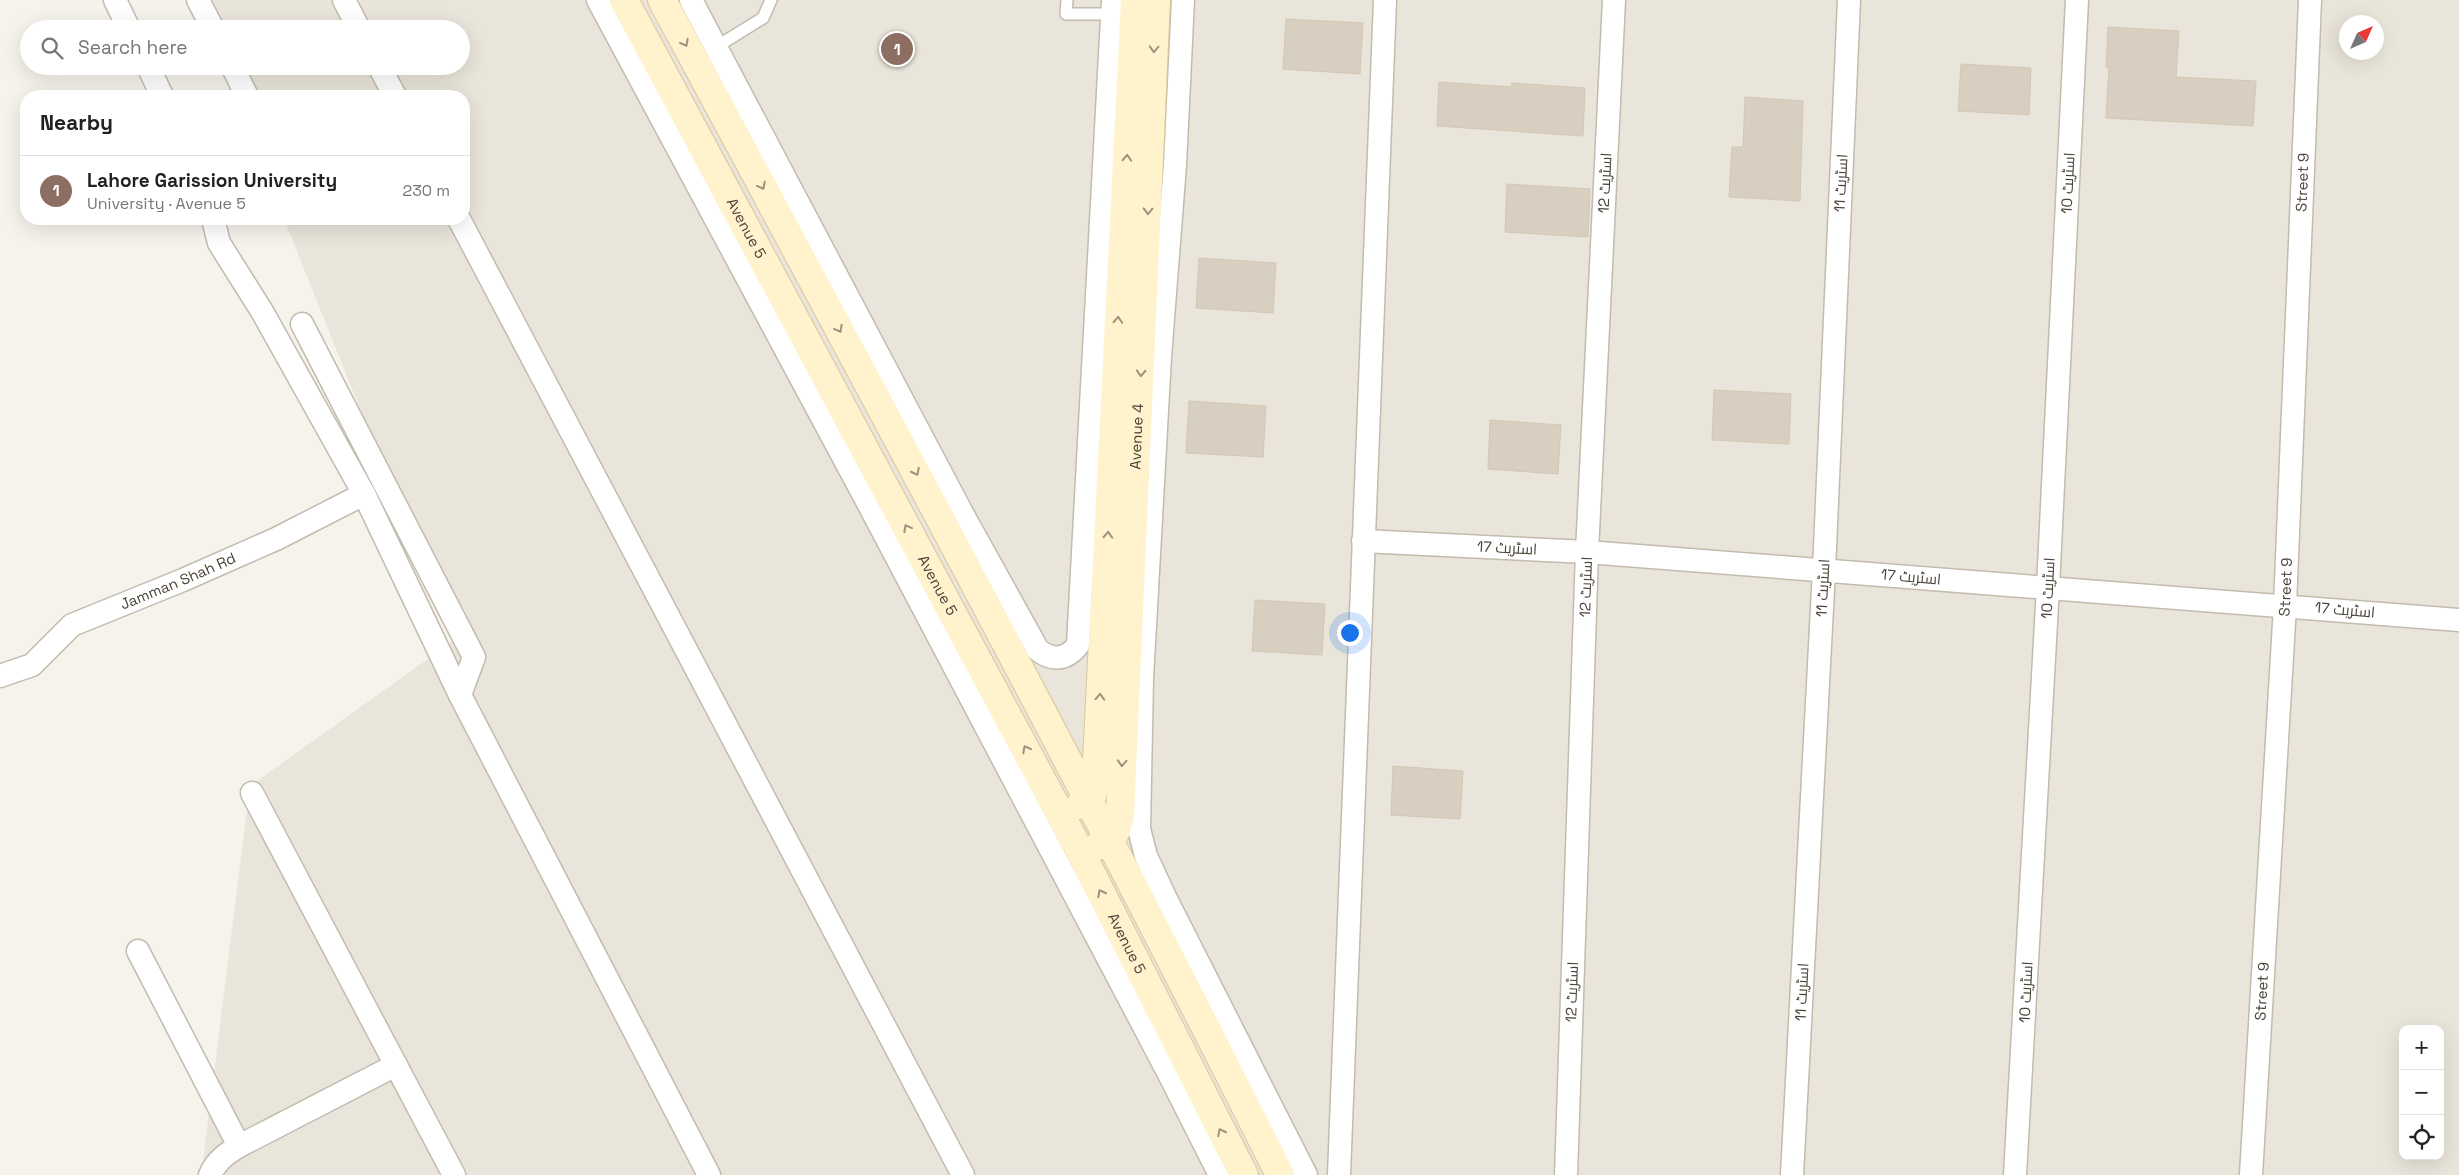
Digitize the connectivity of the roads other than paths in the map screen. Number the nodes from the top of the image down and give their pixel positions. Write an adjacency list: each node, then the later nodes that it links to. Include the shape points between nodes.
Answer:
1 (115, 0): 18 (street)
2 (198, 0): 19 (street)
3 (344, 0): 20 (street)
4 (598, 0): 52 (street, via 868,503)
5 (624, 0): 42 (main road, Avenue 5, one-way to 5)
6 (662, 0): 41 (main road, one-way to 41, via 896,433)
7 (691, 0): 21 (street)
8 (771, 0): 21 (lane, via 763,18)
9 (1067, 0): 17 (lane, via 1066,14)
10 (1156, 0): 43 (main road, Avenue 4, one-way to 43, via 1120,815)
11 (1182, 0): 55 (street, via 1175,165 1160,357 1142,679 1139,829 1146,856 1165,897)
12 (1385, 0): 32 (street)
13 (1614, 0): 33 (street, اسٹریٹ 12)
14 (1849, 0): 34 (street, اسٹریٹ 11)
15 (2077, 0): 35 (street, اسٹریٹ 10)
16 (2310, 0): 36 (street, Street 9)
17 (1120, 5): 21 (street, via 1078,646 1066,656 1056,658 1045,656 1038,650 966,521); 41 (main road, Avenue 4, one-way to 17, via 1095,791 1096,781)
18 (125, 20)
19 (208, 20)
20 (355, 20)
21 (716, 47)
22 (152, 75): 25 (street)
23 (237, 75): 26 (street)
24 (384, 75): 27 (street)
25 (159, 90)
26 (245, 90)
27 (391, 90)
28 (214, 225): 31 (street, via 218,242 263,313)
29 (462, 225): 51 (street)
30 (302, 324): 39 (street, via 474,657)
31 (364, 494): 38 (street, Jamman Shah Rd, via 259,546 72,625 32,665); 39 (street)
32 (1363, 541): 33 (street, اسٹریٹ 17); 56 (street)
33 (1587, 552): 34 (street, اسٹریٹ 17); 57 (street, اسٹریٹ 12)
34 (1824, 570): 35 (street, اسٹریٹ 17); 58 (street, اسٹریٹ 11)
35 (2048, 587): 36 (street, اسٹریٹ 17); 59 (street, اسٹریٹ 10)
36 (2285, 606): 37 (street, اسٹریٹ 17); 60 (street, Street 9)
37 (2459, 620)
38 (0, 676)
39 (460, 695): 50 (street)
40 (252, 794): 46 (street)
41 (1088, 801): 42 (main road); 43 (main road)
42 (1061, 815): 44 (main road, Avenue 5)
43 (1109, 839): 44 (main road); 54 (main road)
44 (1082, 855): 53 (main road, Avenue 5, one-way to 44)
45 (138, 951): 47 (street)
46 (396, 1065): 47 (street); 49 (street)
47 (239, 1146): 48 (street, via 215,1165)
48 (210, 1175)
49 (454, 1175)
50 (709, 1175)
51 (963, 1175)
52 (1220, 1175)
53 (1244, 1175)
54 (1280, 1175)
55 (1306, 1175)
56 (1339, 1175)
57 (1566, 1175)
58 (1792, 1175)
59 (2016, 1175)
60 (2251, 1175)

